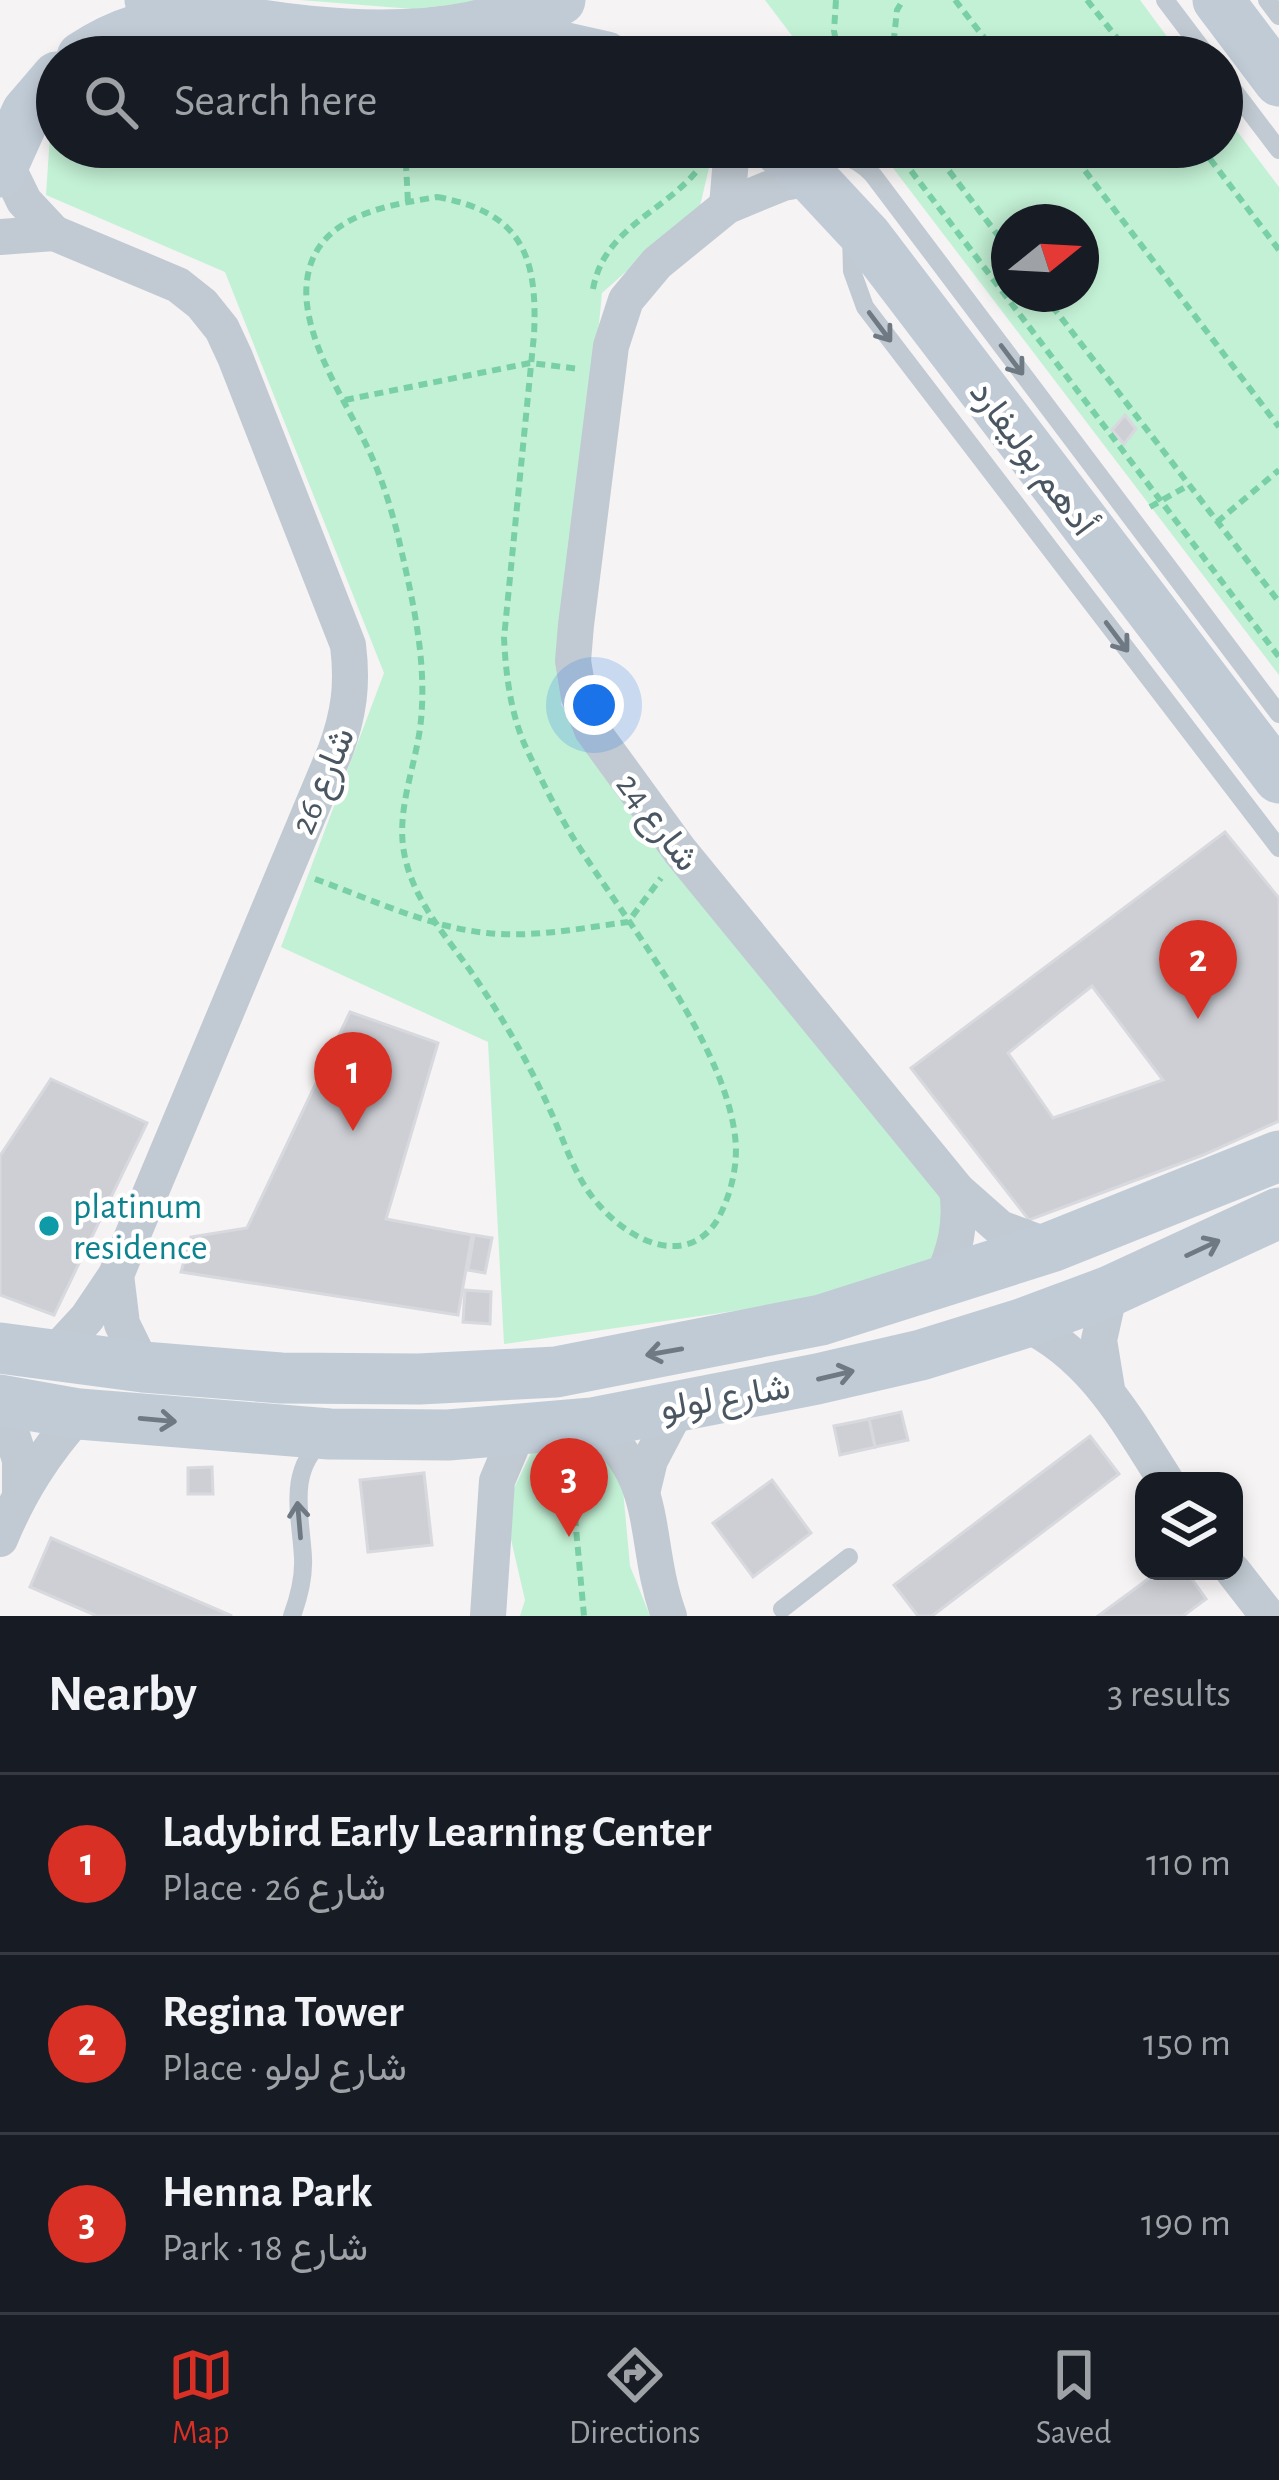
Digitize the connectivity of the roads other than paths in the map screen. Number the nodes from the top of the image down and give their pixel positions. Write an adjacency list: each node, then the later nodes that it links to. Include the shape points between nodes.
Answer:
1 (150, 0): 7 (street)
2 (560, 0): 8 (street)
3 (1165, 0): 11 (lane)
4 (1217, 0): 12 (street)
5 (1267, 0): 6 (lane)
6 (1279, 16)
7 (215, 19): 8 (street, via 307,31); 9 (street, via 160,22)
8 (470, 27): 10 (street)
9 (117, 36)
10 (511, 36)
11 (1192, 36)
12 (1279, 81)
13 (36, 102): 16 (street)
14 (1243, 103): 15 (lane)
15 (1279, 150)
16 (2, 167): 23 (street, شارع 26)
17 (730, 168): 21 (street)
18 (788, 168): 21 (street, شارع 24, via 783,183)
19 (799, 168): 22 (street, أدهم بوليفارد)
20 (865, 168): 25 (lane, one-way to 25)
21 (727, 206): 29 (street, شارع 24, via 640,280 616,322 576,625 576,679 592,730 680,851)
22 (850, 218): 26 (street, أدهم بوليفارد); 27 (lane, one-way to 27, via 852,271 865,308)
23 (54, 233): 24 (street, شارع 26); 32 (street, شارع 26, via 178,285 222,329 348,645 353,682 348,718)
24 (0, 237)
25 (1279, 714)
26 (1279, 778)
27 (1279, 848)
28 (1279, 1156): 31 (street, شارع لولو)
29 (957, 1190): 31 (street, شارع 24, via 1000,1228); 33 (street, via 957,1238)
30 (1279, 1214): 34 (street, شارع لولو, one-way to 30)
31 (1051, 1247): 33 (street, شارع لولو)
32 (116, 1275): 37 (street, شارع 26); 38 (street, via 122,1324)
33 (940, 1283): 38 (street, شارع لولو, one-way to 38, via 821,1320 556,1372 304,1378)
34 (1110, 1291): 35 (street, شارع لولو); 39 (street, via 1100,1340)
35 (1024, 1324): 39 (street, via 1067,1350); 41 (street, شارع لولو, one-way to 35, via 817,1379)
36 (0, 1348): 37 (street, شارع لولو)
37 (51, 1357): 38 (street, شارع لولو)
38 (143, 1367)
39 (1107, 1389): 47 (street)
40 (1, 1400): 42 (street, شارع لولو); 49 (street, via 14,1430)
41 (680, 1403): 43 (street, شارع لولو); 48 (street)
42 (79, 1414): 45 (street, شارع لولو, one-way to 45); 49 (street)
43 (592, 1423): 44 (street, شارع لولو); 48 (street, via 632,1463)
44 (518, 1431): 46 (street, شارع لولو); 50 (street)
45 (330, 1434): 46 (street, شارع لولو); 55 (lane, one-way to 45, via 303,1562 298,1484)
46 (448, 1435): 50 (street, via 483,1481)
47 (1160, 1472)
48 (643, 1489): 57 (street)
49 (20, 1492): 51 (street)
50 (493, 1509): 56 (street)
51 (0, 1539)
52 (849, 1557): 54 (lane)
53 (1240, 1580): 58 (street)
54 (782, 1609)
55 (292, 1616)
56 (488, 1616)
57 (669, 1616)
58 (1268, 1616)

